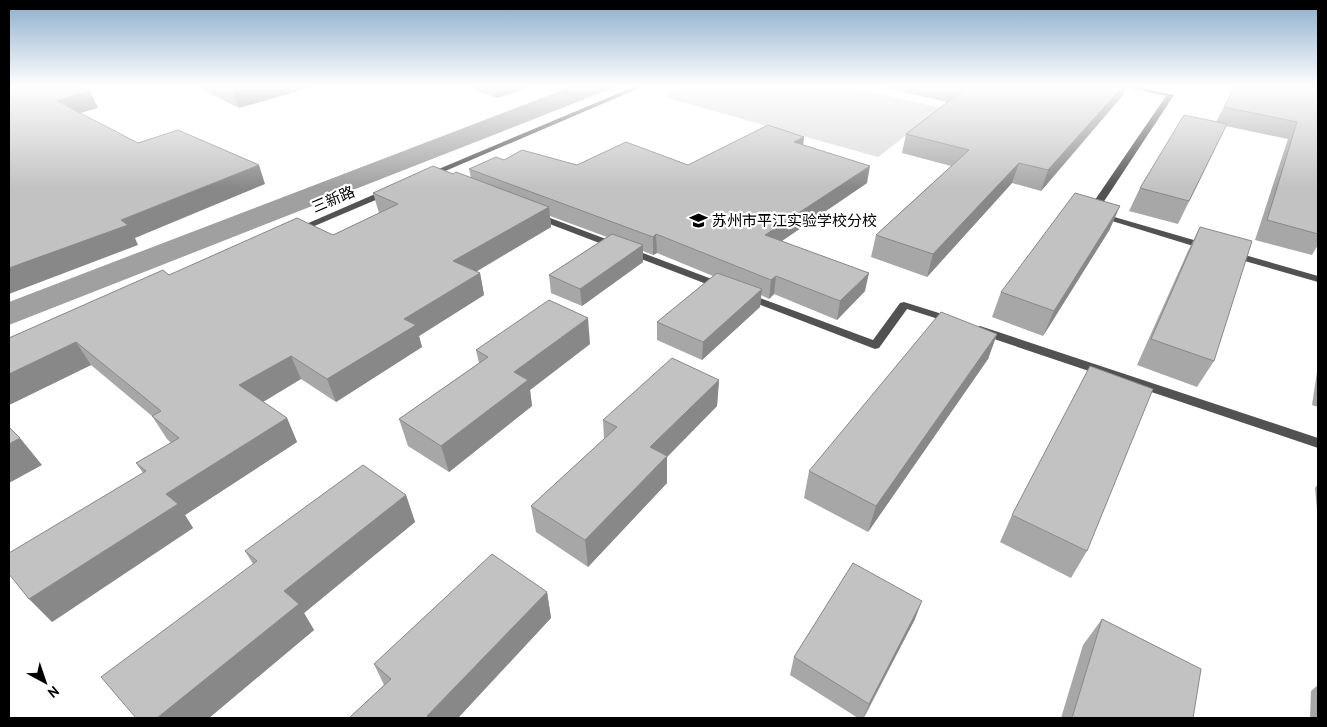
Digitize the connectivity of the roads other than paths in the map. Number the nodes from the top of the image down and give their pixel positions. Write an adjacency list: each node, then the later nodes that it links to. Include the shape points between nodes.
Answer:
1 (560, 120): 3 (street, via 425,177)
2 (1153, 120): 7 (street, via 1091,213)
3 (448, 182)
4 (402, 186): 6 (street, 三新路)
5 (522, 210): 8 (street, via 875,345 904,304)
6 (283, 236)
7 (1318, 279)
8 (1318, 443)

